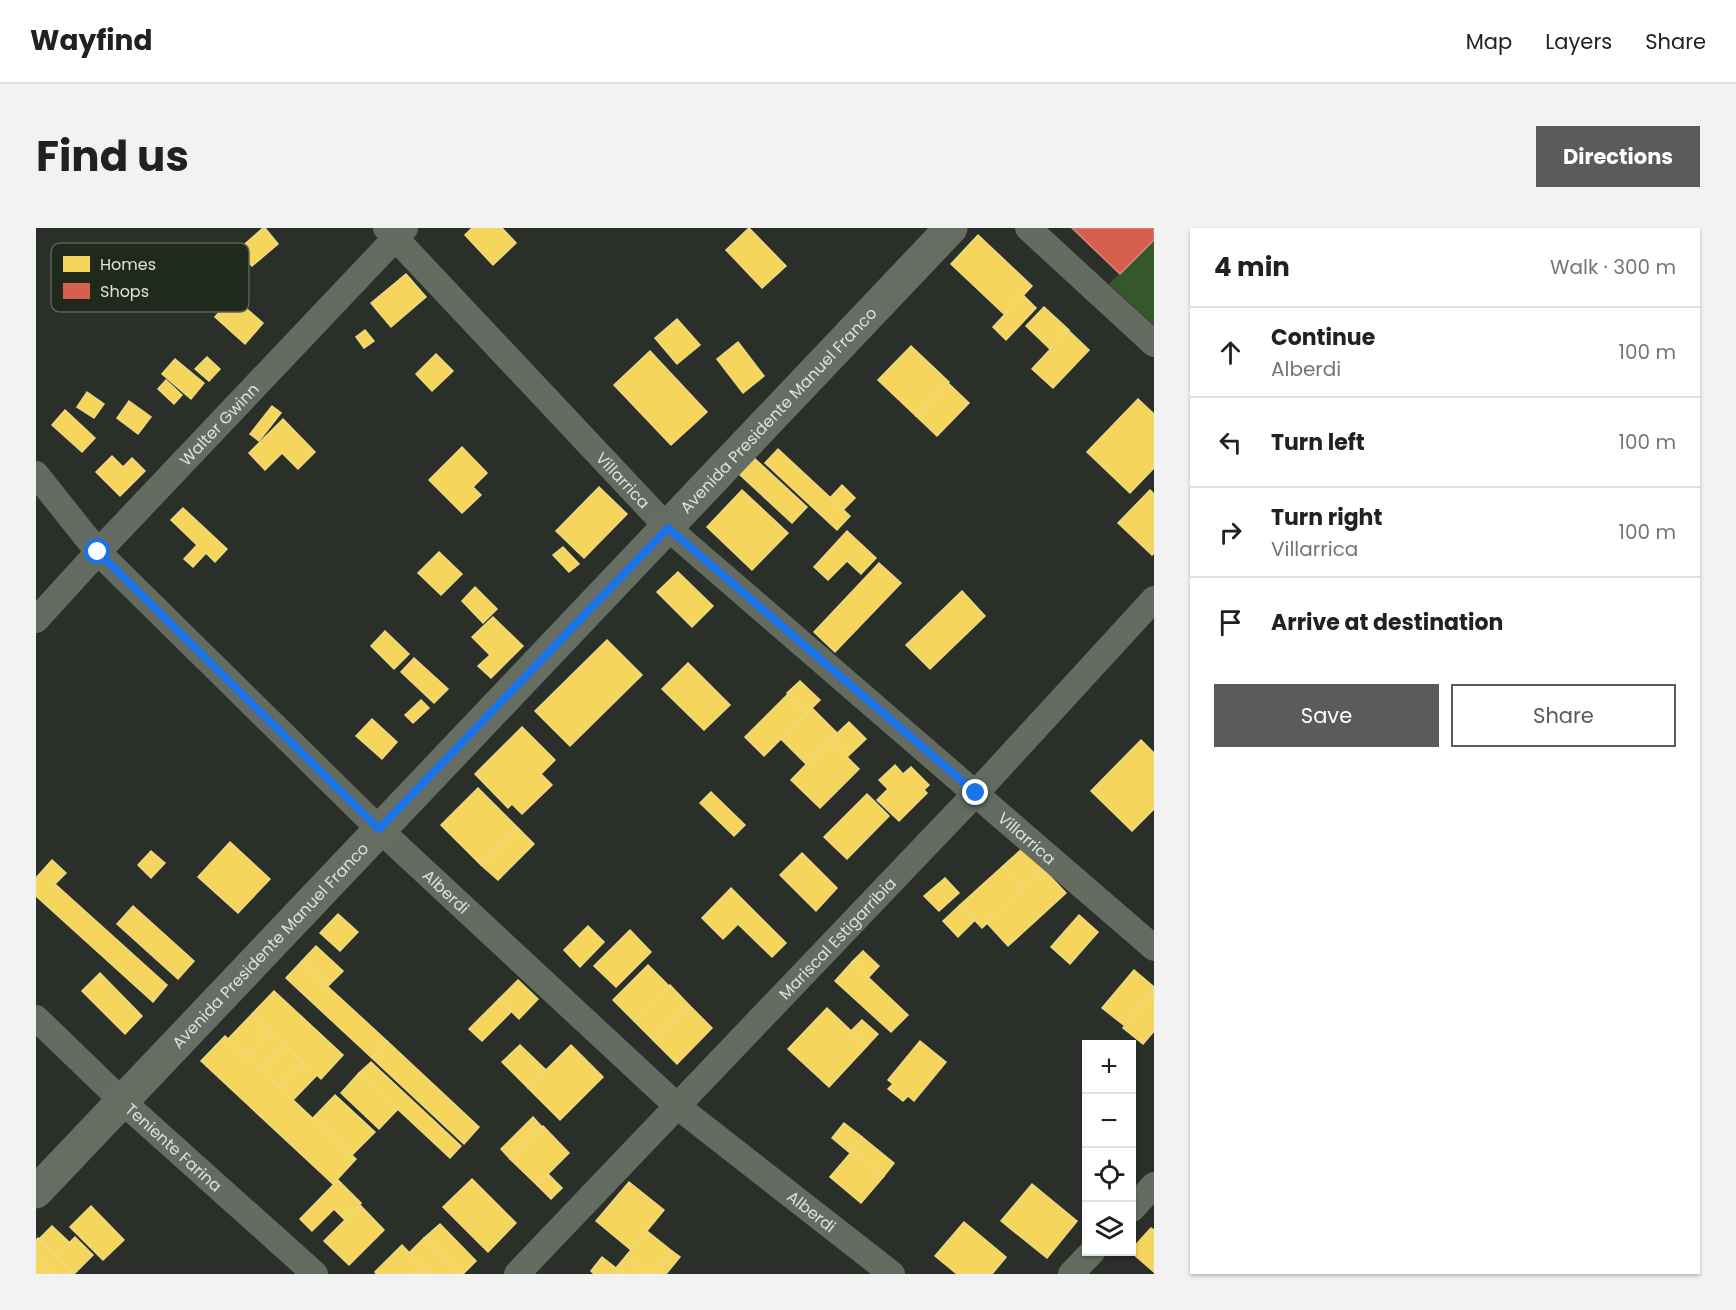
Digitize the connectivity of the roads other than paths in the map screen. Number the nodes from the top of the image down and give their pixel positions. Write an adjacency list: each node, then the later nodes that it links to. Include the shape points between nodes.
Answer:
1 (951, 228): 6 (main road, Avenida Presidente Manuel Franco)
2 (1028, 228): 4 (street)
3 (396, 231): 6 (street, Villarrica); 7 (street, Walter Gwinn)
4 (1154, 344)
5 (36, 474): 7 (street, Alberdi)
6 (668, 528): 10 (street, Villarrica); 11 (main road, Avenida Presidente Manuel Franco)
7 (98, 552): 9 (street, Walter Gwinn); 11 (street, Alberdi)
8 (1154, 599): 10 (street, Mariscal Estigarribia)
9 (36, 620)
10 (976, 793): 12 (street, Villarrica); 15 (street, Mariscal Estigarribia)
11 (379, 829): 14 (main road, Avenida Presidente Manuel Franco); 15 (street, Alberdi)
12 (1154, 948)
13 (36, 1018): 14 (street, Teniente Farina)
14 (122, 1101): 17 (main road, Avenida Presidente Manuel Franco); 20 (street, Teniente Farina)
15 (677, 1106): 21 (street, Mariscal Estigarribia); 22 (street, Alberdi)
16 (1154, 1185): 18 (street)
17 (36, 1192)
18 (1136, 1204)
19 (1087, 1256): 23 (street)
20 (315, 1274)
21 (517, 1274)
22 (892, 1274)
23 (1071, 1274)

